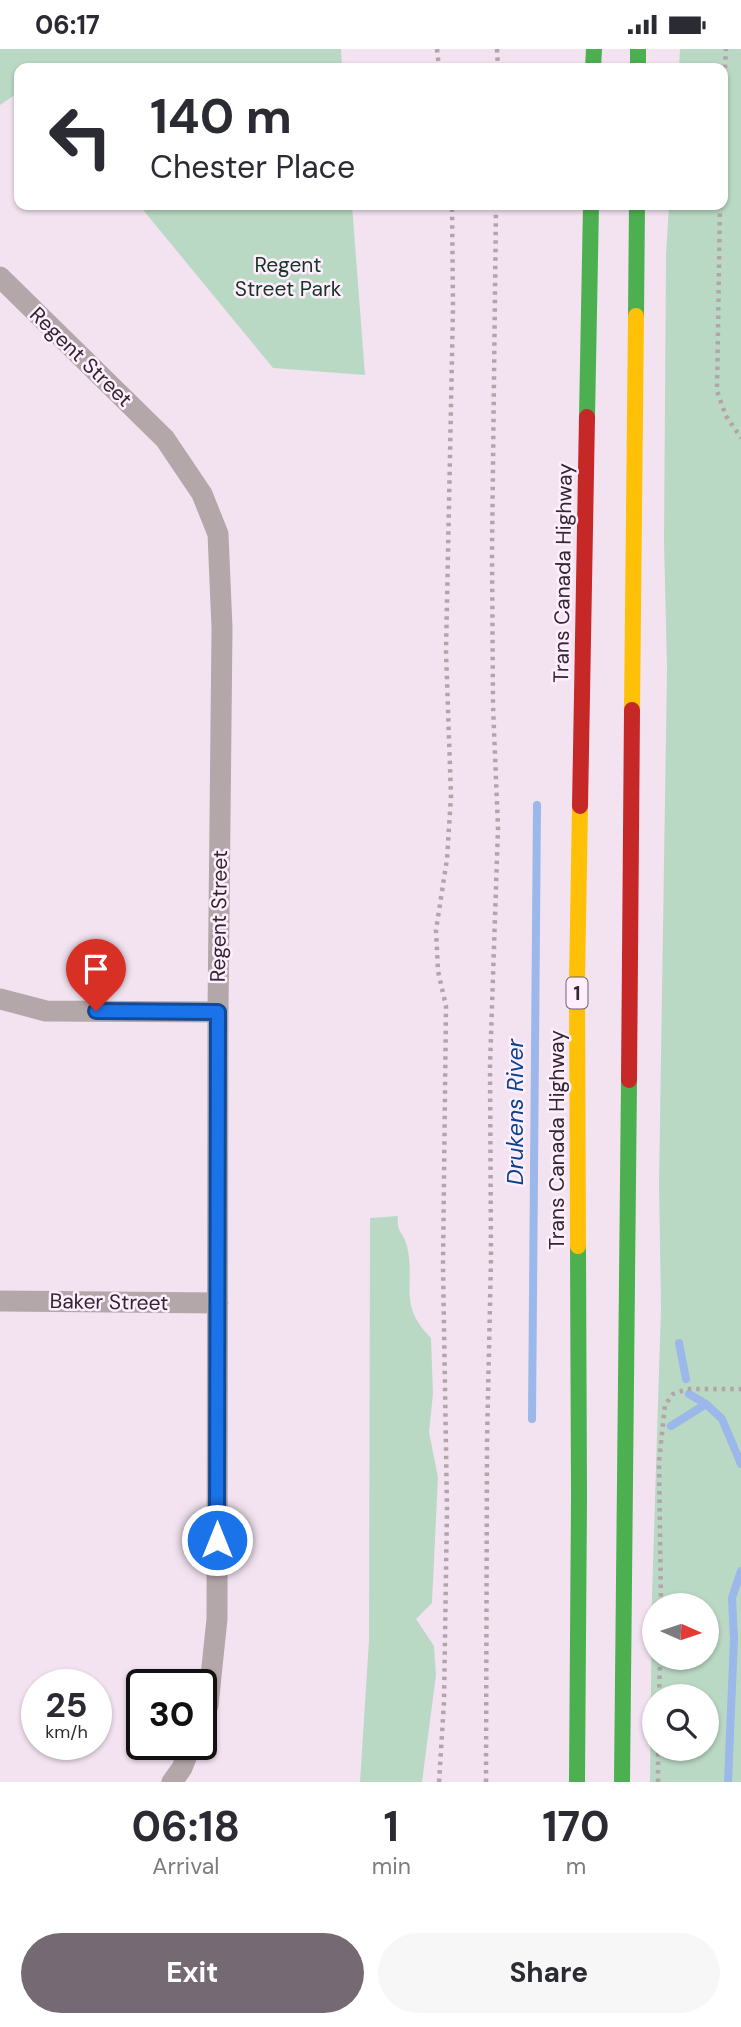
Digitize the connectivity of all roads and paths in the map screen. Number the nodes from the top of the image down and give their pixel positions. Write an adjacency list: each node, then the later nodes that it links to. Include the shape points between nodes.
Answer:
1 (452, 210): 18 (path, via 446,651 451,796 436,930 446,1006 443,1278 447,1509)
2 (496, 210): 19 (path, via 492,567 498,828 490,1066)
3 (591, 210): 20 (highway, Trans Canada Highway / 1, via 577,981)
4 (637, 210): 21 (highway)
5 (719, 210): 7 (path, via 717,391)
6 (0, 277): 9 (street, Regent Street, via 166,439 202,494 218,534 222,628)
7 (741, 439)
8 (0, 999): 9 (street, via 46,1011)
9 (218, 1012): 11 (street, Regent Street)
10 (0, 1301): 11 (street, Baker Street)
11 (218, 1303): 14 (street, Regent Street, via 217,1619)
12 (741, 1389): 13 (path, via 687,1389 673,1394 665,1405 659,1462)
13 (661, 1593)
14 (212, 1669)
15 (185, 1760): 17 (street)
16 (658, 1761): 22 (path)
17 (172, 1782)
18 (439, 1782)
19 (486, 1782)
20 (577, 1782)
21 (622, 1782)
22 (657, 1782)

